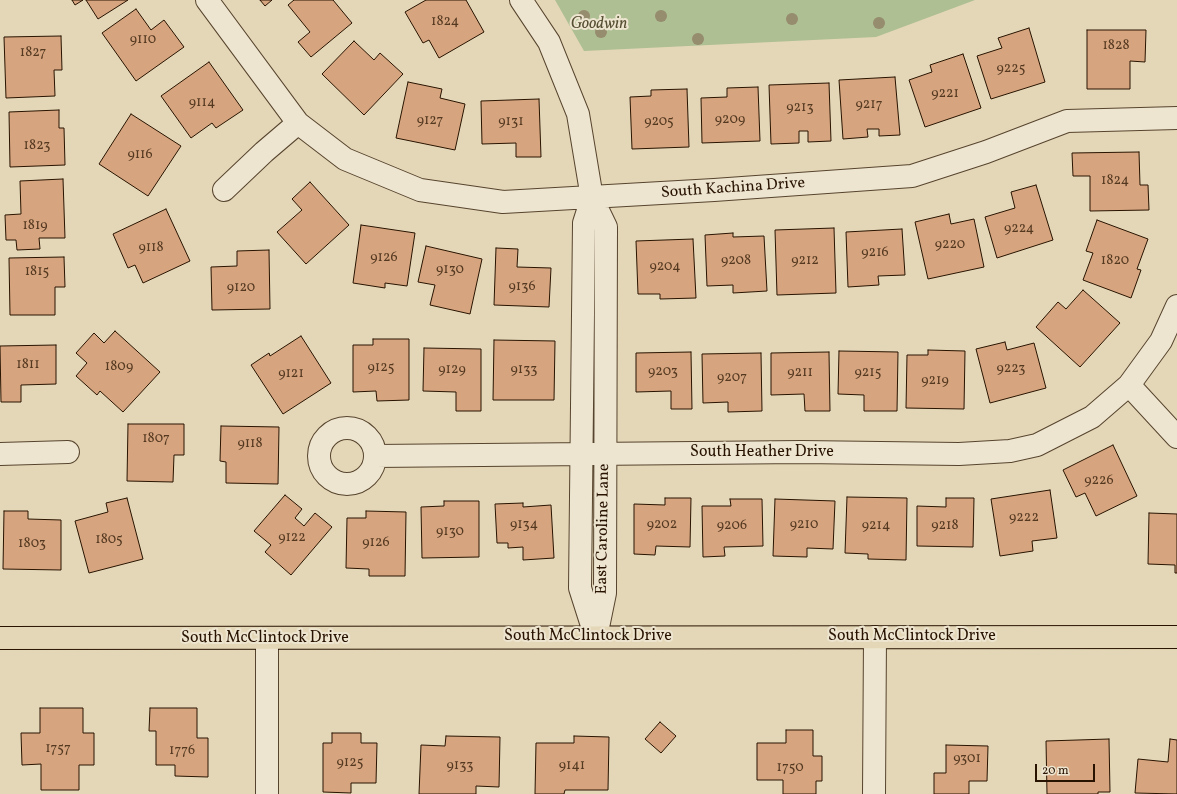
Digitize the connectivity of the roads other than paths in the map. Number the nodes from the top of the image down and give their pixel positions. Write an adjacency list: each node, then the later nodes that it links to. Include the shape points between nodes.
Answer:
1 (207, 0): 4 (street, South Kachina Drive)
2 (521, 0): 6 (street, East Caroline Lane, via 549,42 578,114)
3 (1177, 118): 6 (street, South Kachina Drive, via 1067,121 986,152 912,176)
4 (298, 123): 5 (street); 6 (street, South Kachina Drive, via 345,159 420,190 503,202)
5 (224, 190)
6 (592, 198): 11 (street, East Caroline Lane, via 584,223); 12 (street, East Caroline Lane, via 606,227)
7 (1177, 306): 8 (street, South Heather Drive, via 1161,341)
8 (1129, 385): 9 (street); 12 (street, South Heather Drive, via 1092,417 1037,445 1010,451 959,454)
9 (1177, 437)
10 (68, 452): 13 (street)
11 (581, 453): 12 (street, South Heather Drive); 14 (street, South Heather Drive); 16 (street, East Caroline Lane, via 580,588)
12 (606, 453): 16 (street, East Caroline Lane, via 605,593)
13 (0, 454)
14 (375, 456)
15 (875, 636): 16 (main road, South McClintock Drive); 17 (main road, South McClintock Drive); 21 (street)
16 (596, 637): 19 (main road, South McClintock Drive)
17 (1177, 637)
18 (0, 638): 19 (main road, South McClintock Drive)
19 (267, 639): 20 (street)
20 (267, 794)
21 (874, 794)

